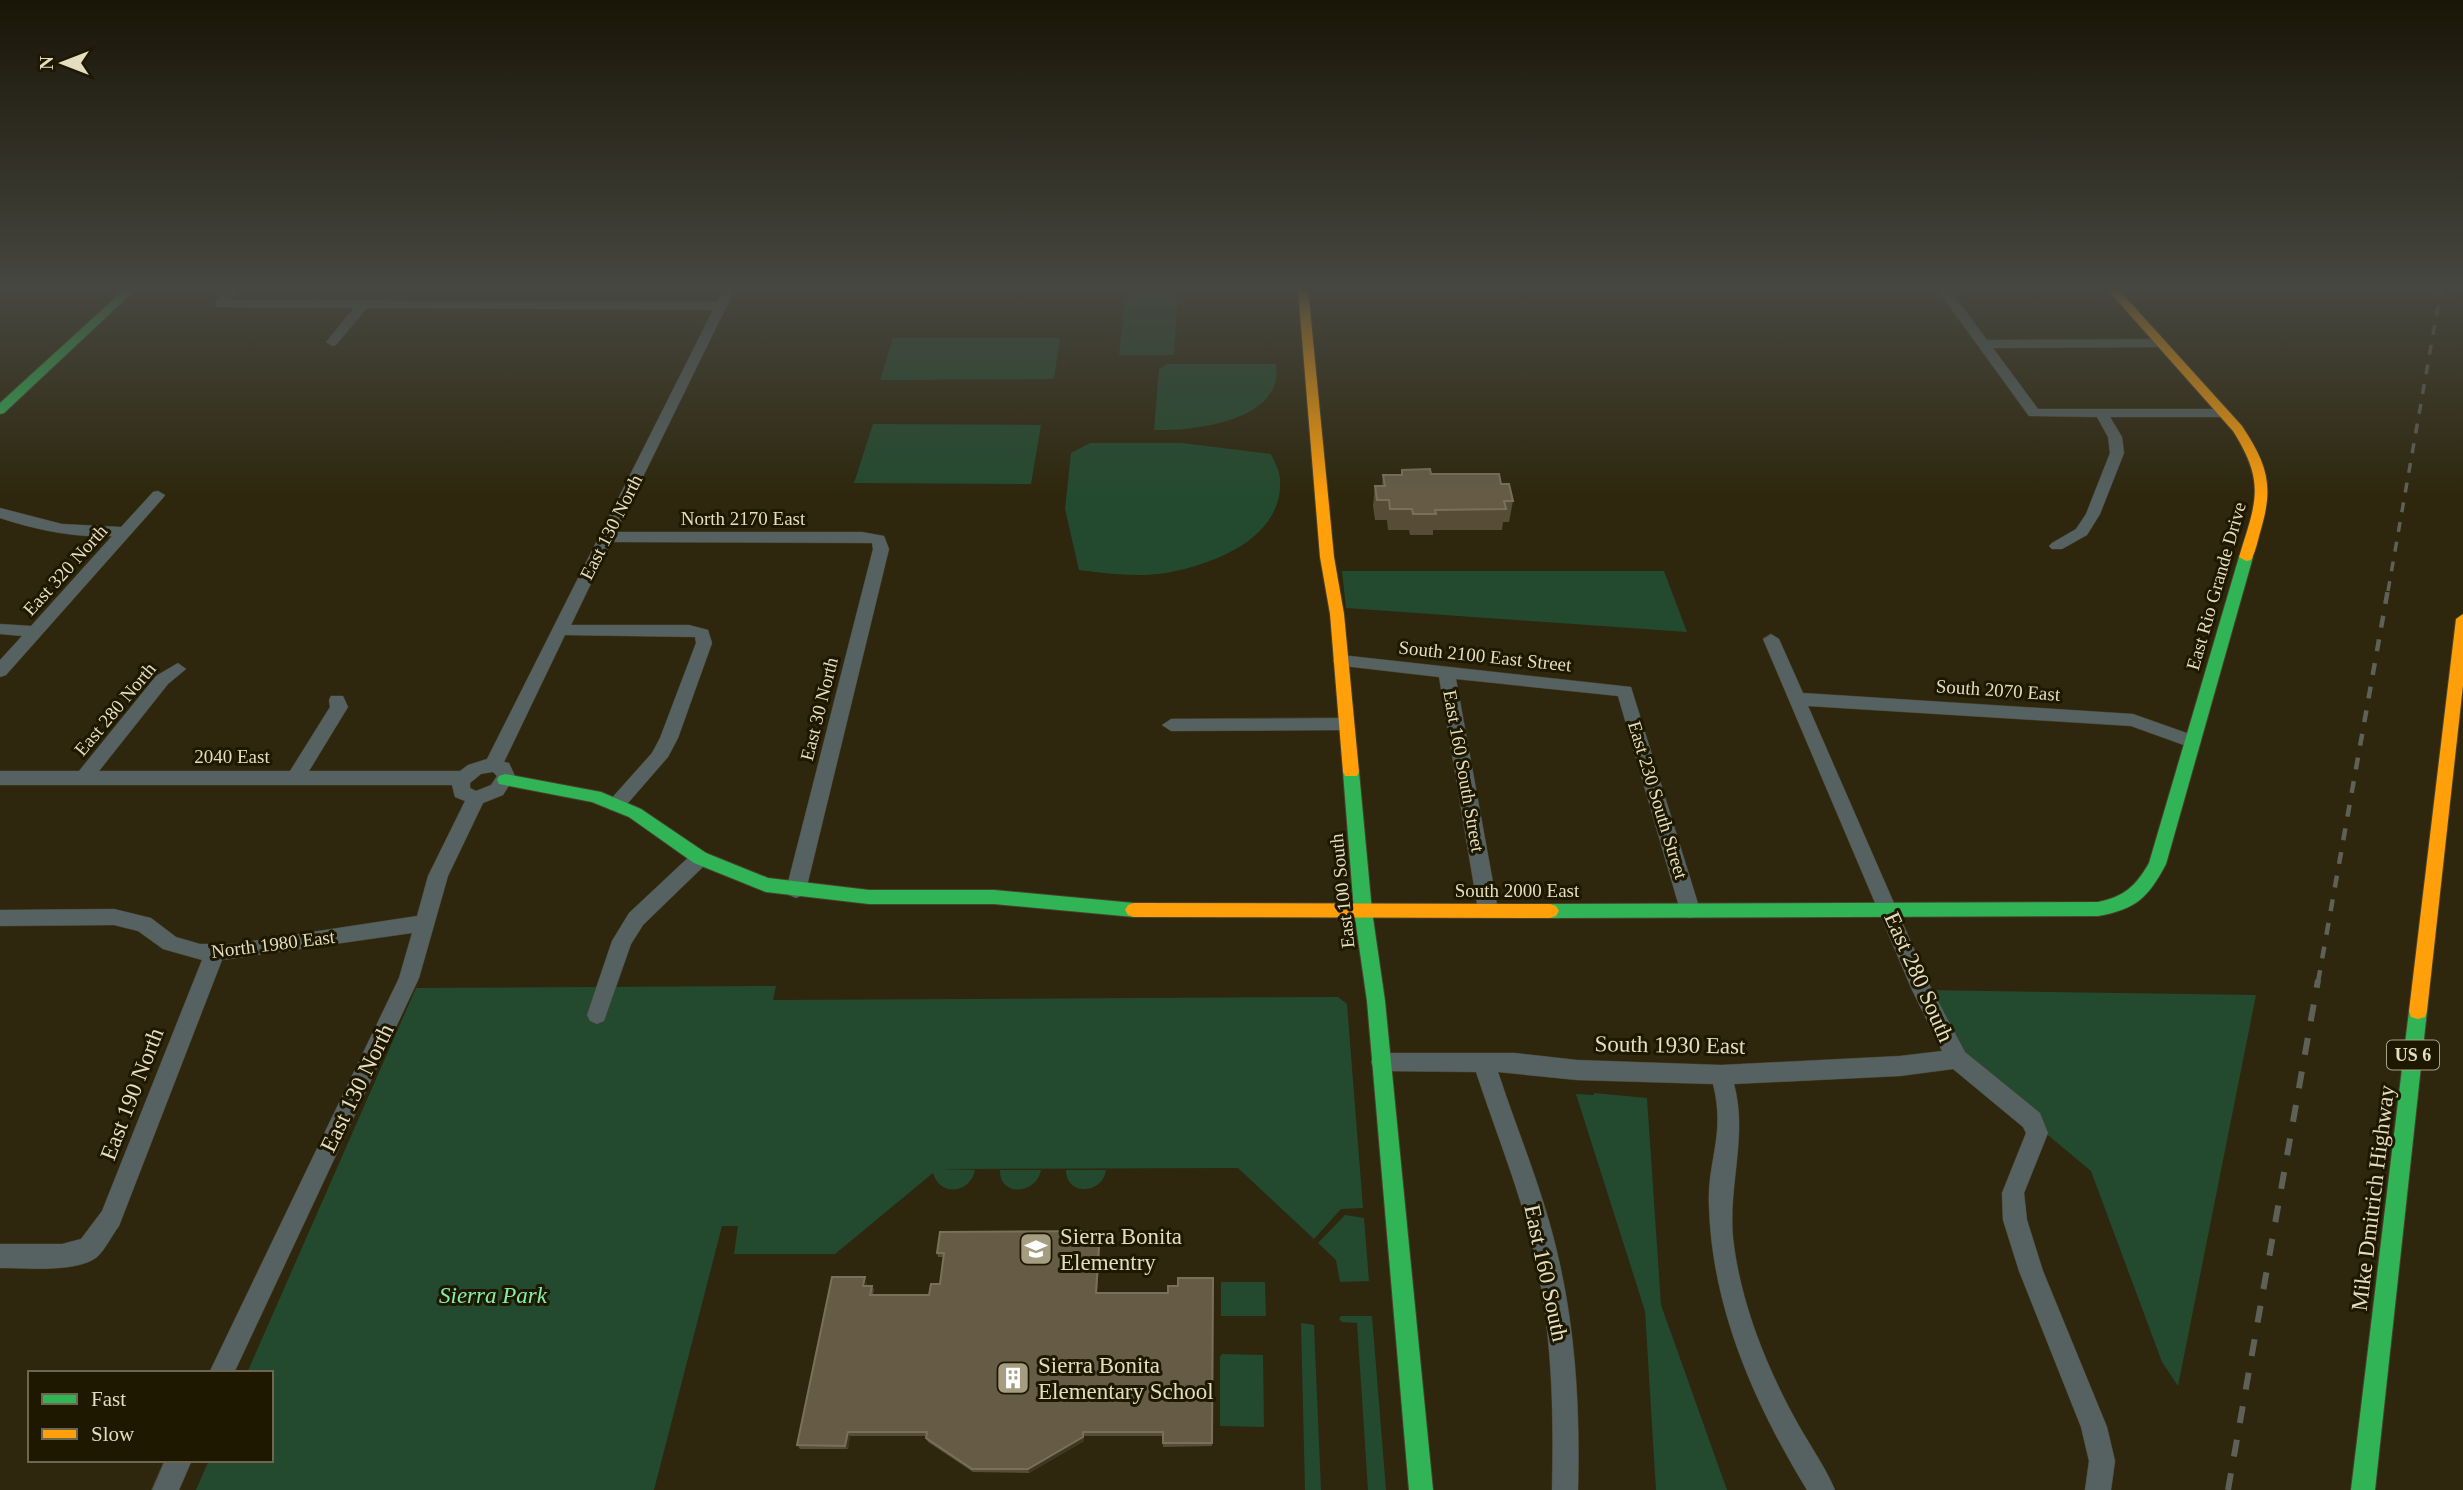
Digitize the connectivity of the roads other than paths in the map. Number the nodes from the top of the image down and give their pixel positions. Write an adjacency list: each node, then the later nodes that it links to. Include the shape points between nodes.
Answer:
1 (56, 359): 6 (main road)
2 (695, 359): 12 (street, East 130 North)
3 (1309, 359): 20 (main road, East 100 South)
4 (1994, 359): 7 (street, via 2034,413)
5 (2175, 359): 8 (main road, East Rio Grande Drive)
6 (0, 410)
7 (2101, 413): 8 (street); 14 (street, via 2115,437 2117,453 2082,532)
8 (2224, 413): 29 (main road, East Rio Grande Drive, via 2254,450 2265,492)
9 (158, 495): 11 (street, East 320 North)
10 (0, 513): 11 (street, via 70,532)
11 (126, 531): 18 (street, East 320 North)
12 (606, 537): 13 (street, North 2170 East); 17 (street, East 130 North)
13 (879, 540): 39 (street, East 30 North, via 881,549)
14 (2057, 546)
15 (2463, 619): 61 (main road, Mike Dmitrich Highway / US 6)
16 (0, 629): 18 (street)
17 (559, 630): 30 (street, East 130 North); 37 (street, via 689,629 702,634 704,643 669,738 651,767)
18 (36, 632): 22 (street, East 320 North)
19 (1771, 639): 26 (street, East 280 South)
20 (1341, 661): 23 (street, South 2100 East Street); 27 (main road, East 100 South)
21 (178, 669): 33 (street, East 280 North, via 162,680)
22 (0, 671)
23 (1447, 673): 24 (street, South 2100 East Street); 42 (street, East 160 South Street)
24 (1625, 691): 43 (street, East 230 South Street)
25 (337, 699): 31 (street, via 339,706)
26 (1798, 699): 29 (street, South 2070 East, via 2133,720); 41 (street, East 280 South)
27 (1345, 724): 28 (street); 44 (main road, East 100 South)
28 (1171, 725)
29 (2192, 742): 40 (main road, East Rio Grande Drive, via 2157,864)
30 (493, 765): 34 (street); 35 (street, via 506,771)
31 (296, 777): 33 (street, 2040 East); 34 (street, 2040 East)
32 (0, 778): 33 (street, 2040 East)
33 (84, 778)
34 (464, 778): 36 (street, via 461,792)
35 (505, 780): 36 (street, via 497,790); 37 (main road, South 2000 East, via 566,789)
36 (476, 798): 46 (street, East 130 North, via 438,876)
37 (616, 805): 38 (main road, South 2000 East)
38 (700, 858): 39 (main road, South 2000 East, via 766,885); 48 (street, via 636,919 622,941)
39 (796, 890): 44 (main road, South 2000 East, via 893,897 994,897 1123,910)
40 (2140, 897): 41 (main road, South 2000 East, via 2098,909)
41 (1889, 909): 43 (main road, South 2000 East); 49 (street, East 280 South)
42 (1488, 910): 43 (main road, South 2000 East); 44 (main road, South 2000 East)
43 (1690, 910)
44 (1363, 911): 50 (main road, East 100 South)
45 (0, 918): 47 (street, North 1980 East, via 114,917 144,924 170,943)
46 (426, 923): 47 (street, North 1980 East); 54 (street, East 130 North, via 409,978)
47 (215, 953): 53 (street, East 190 North, via 111,1219 88,1249 62,1256)
48 (597, 1015)
49 (1957, 1059): 52 (street, South 1930 East); 60 (street, East 280 South, via 2032,1121 2037,1133 2013,1193 2015,1220 2094,1427 2102,1461)
50 (1382, 1062): 51 (street, South 1930 East); 57 (main road, East 100 South)
51 (1484, 1063): 52 (street, South 1930 East); 58 (street, East 160 South, via 1524,1175 1552,1282 1567,1410)
52 (1721, 1074): 59 (street, via 1730,1105 1730,1131 1720,1201 1734,1299 1773,1402)
53 (0, 1256)
54 (222, 1371)
55 (178, 1462): 56 (street)
56 (165, 1490)
57 (1421, 1490)
58 (1565, 1490)
59 (1822, 1490)
60 (2098, 1490)
61 (2363, 1490)

